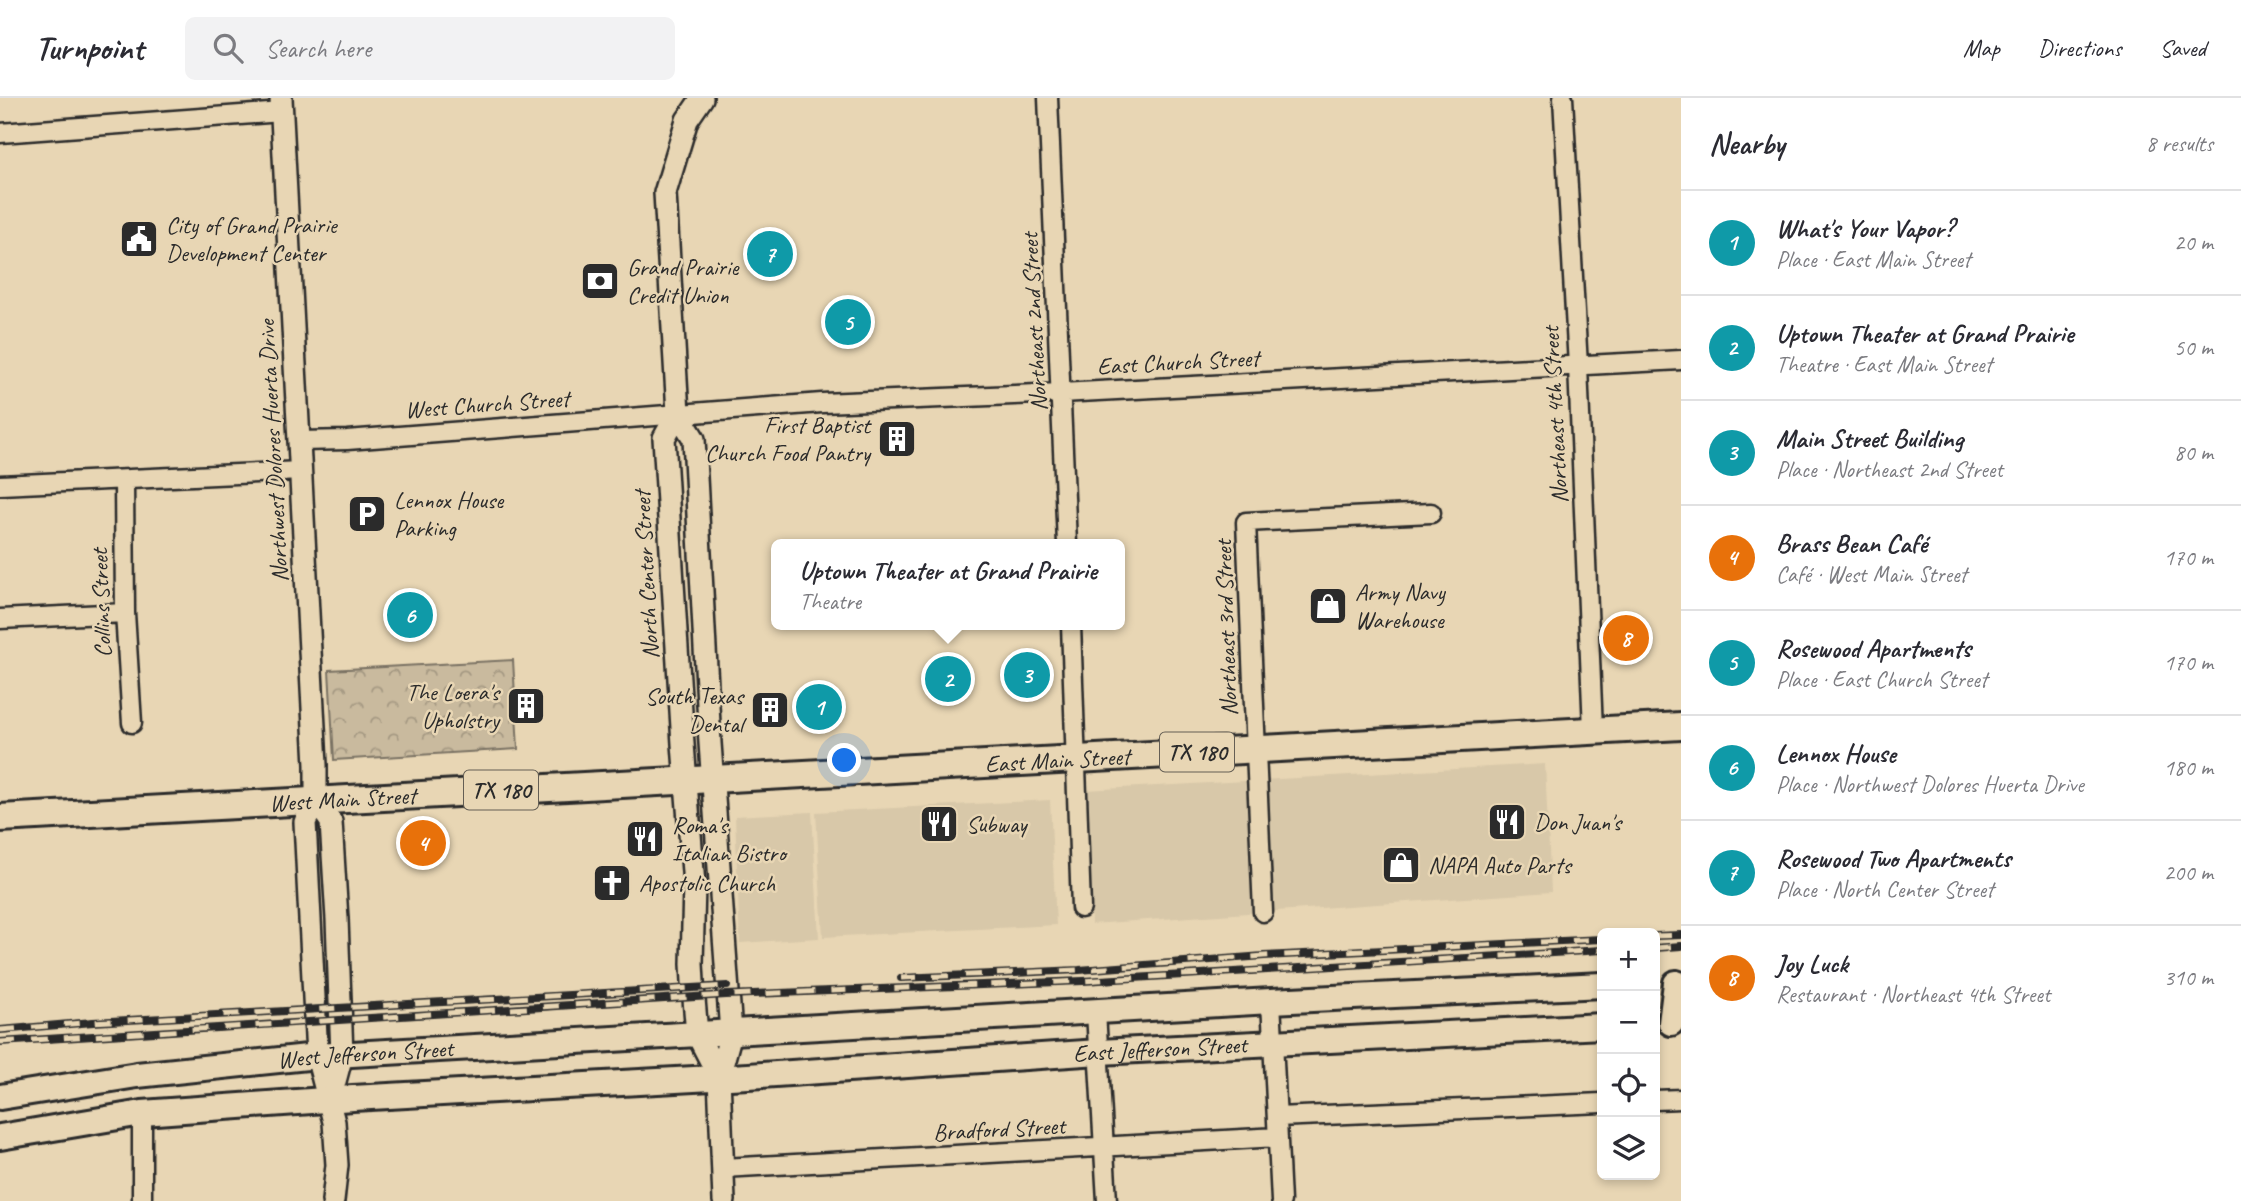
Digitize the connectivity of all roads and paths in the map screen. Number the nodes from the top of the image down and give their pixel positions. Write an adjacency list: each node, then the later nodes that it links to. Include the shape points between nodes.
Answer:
1 (702, 98): 9 (street, North Center Street, via 687,120 665,192)
2 (1048, 98): 8 (street, Northeast 2nd Street)
3 (1563, 98): 7 (street, Northeast 4th Street)
4 (282, 105): 5 (street); 10 (street, Northwest Dolores Huerta Drive)
5 (0, 133)
6 (1681, 360): 7 (street, East Church Street)
7 (1578, 366): 8 (street, East Church Street); 21 (street, Northeast 4th Street)
8 (1061, 393): 9 (street, East Church Street); 15 (street, Northeast 2nd Street)
9 (678, 413): 10 (street, West Church Street); 24 (street, North Center Street, via 694,439); 25 (street, North Center Street, via 664,438)
10 (300, 441): 11 (street, Northwest Dolores Huerta Drive)
11 (300, 471): 12 (street); 26 (street, Northwest Dolores Huerta Drive)
12 (124, 480): 13 (street); 16 (street, Collins Street)
13 (0, 485)
14 (1431, 513): 22 (street, Northeast 3rd Street, via 1246,522)
15 (1067, 539)
16 (125, 613): 17 (street); 19 (street, Collins Street)
17 (0, 619)
18 (1071, 630): 23 (street)
19 (132, 723)
20 (1681, 726): 21 (main road, East Main Street / TX 180)
21 (1593, 730): 22 (main road, East Main Street / TX 180)
22 (1255, 749): 23 (main road, East Main Street / TX 180); 29 (street)
23 (1076, 758): 24 (main road, East Main Street / TX 180); 28 (street)
24 (713, 778): 25 (main road, East Main Street / TX 180); 39 (street, North Center Street)
25 (685, 779): 26 (main road, West Main Street / TX 180); 40 (street, North Center Street, via 694,885 692,964)
26 (316, 801): 27 (main road, West Main Street / TX 180); 44 (street, via 305,822)
27 (0, 818)
28 (1081, 908)
29 (1263, 912)
30 (1671, 983): 36 (main road)
31 (1597, 985): 32 (main road, East Jefferson Street)
32 (1528, 989): 33 (main road, East Jefferson Street); 38 (main road)
33 (1388, 995): 34 (main road, East Jefferson Street); 41 (main road)
34 (1271, 1001): 35 (main road, East Jefferson Street); 42 (street)
35 (1096, 1012): 39 (main road, East Jefferson Street); 43 (street)
36 (1669, 1023)
37 (1597, 1026): 38 (main road, East Jefferson Street)
38 (1530, 1028): 41 (main road, East Jefferson Street)
39 (731, 1033): 40 (main road, West Jefferson Street); 45 (street, North Center Street)
40 (697, 1034): 44 (main road, West Jefferson Street); 45 (street)
41 (1390, 1037): 42 (main road, East Jefferson Street)
42 (1273, 1044): 43 (main road, East Jefferson Street); 52 (street)
43 (1099, 1052): 45 (main road, East Jefferson Street); 55 (street)
44 (330, 1056): 46 (main road, West Jefferson Street, via 137,1075); 48 (street)
45 (719, 1077): 48 (main road, West Jefferson Street); 56 (street)
46 (0, 1097)
47 (1681, 1099): 49 (street)
48 (330, 1100): 51 (main road, West Jefferson Street); 58 (street, via 337,1165)
49 (1660, 1100)
50 (1597, 1103): 52 (street)
51 (142, 1113): 53 (main road, West Jefferson Street); 57 (street)
52 (1277, 1117): 54 (street)
53 (0, 1137)
54 (1278, 1137): 55 (street, Bradford Street); 61 (street)
55 (1104, 1148): 56 (street, Bradford Street); 60 (street)
56 (723, 1168): 59 (street)
57 (142, 1201)
58 (333, 1201)
59 (724, 1201)
60 (1107, 1201)
61 (1281, 1201)

